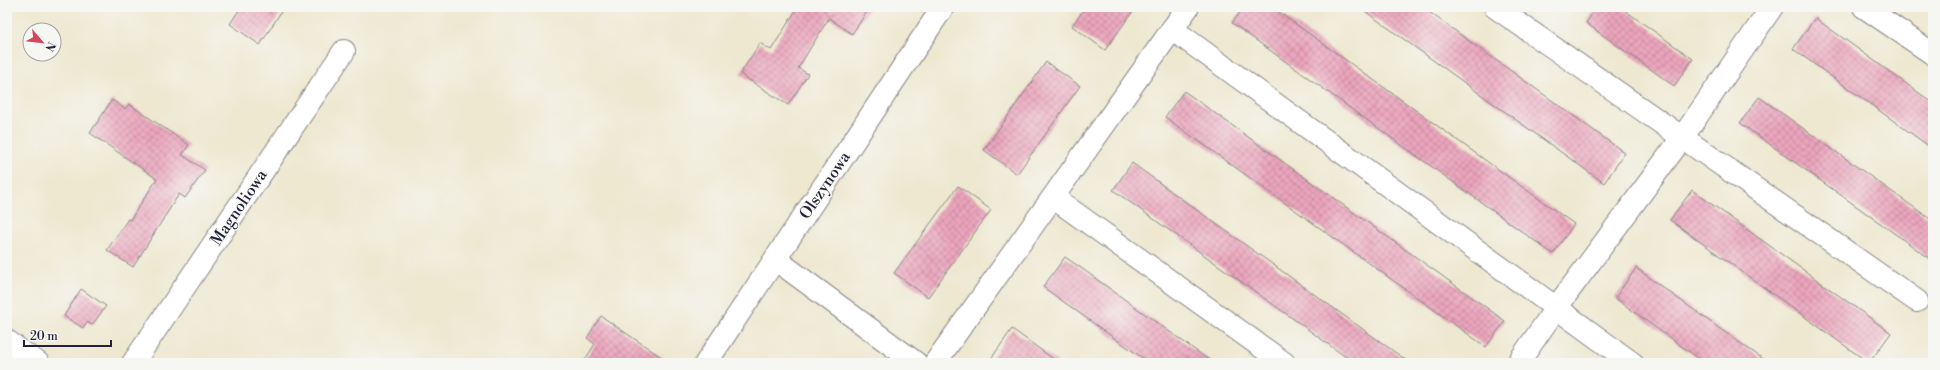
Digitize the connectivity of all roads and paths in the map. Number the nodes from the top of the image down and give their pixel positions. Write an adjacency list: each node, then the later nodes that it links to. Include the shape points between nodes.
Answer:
1 (943, 7): 11 (street, Olszynowa)
2 (1188, 7): 6 (street)
3 (1495, 7): 9 (street)
4 (1772, 7): 9 (street)
5 (1864, 7): 8 (street)
6 (1172, 29): 10 (street); 13 (street)
7 (344, 51): 16 (street, Magnoliowa)
8 (1933, 54)
9 (1682, 138): 12 (street); 13 (street)
10 (1054, 198): 19 (street); 20 (street)
11 (775, 259): 17 (street, Olszynowa); 18 (street)
12 (1917, 302)
13 (1556, 308): 21 (street); 22 (street)
14 (7, 342): 15 (street)
15 (38, 363)
16 (132, 363)
17 (706, 363)
18 (916, 363)
19 (935, 363)
20 (1284, 363)
21 (1518, 363)
22 (1632, 363)

